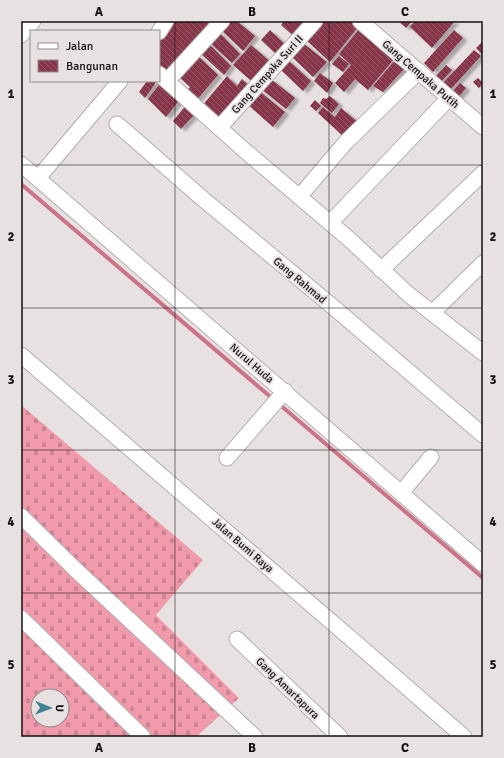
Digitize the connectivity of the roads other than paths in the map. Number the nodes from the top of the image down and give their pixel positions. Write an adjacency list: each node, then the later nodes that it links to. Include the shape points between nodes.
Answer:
1 (33, 21): 7 (street)
2 (166, 21): 6 (street)
3 (222, 21): 9 (street)
4 (315, 21): 13 (street, Gang Cempaka Suri II)
5 (360, 21): 8 (street, Gang Cempaka Putih)
6 (160, 30)
7 (21, 35)
8 (419, 72): 11 (street, Gang Cempaka Putih); 18 (street, via 346,142)
9 (163, 78): 13 (street)
10 (119, 82): 17 (street)
11 (450, 98): 14 (street, Gang Cempaka Putih); 19 (street)
12 (117, 124): 26 (street, Gang Rahmad, via 203,200)
13 (219, 128): 18 (street)
14 (483, 128)
15 (21, 164): 17 (street, Nurul Huda)
16 (483, 173): 21 (street)
17 (38, 178): 25 (street, Nurul Huda)
18 (299, 197): 19 (street)
19 (330, 223): 21 (street)
20 (483, 263): 22 (street)
21 (381, 270): 22 (street)
22 (432, 313): 23 (street)
23 (483, 353)
24 (21, 355): 37 (street, Jalan Bumi Raya)
25 (285, 391): 28 (street); 29 (street, Nurul Huda)
26 (483, 435)
27 (431, 457): 29 (street)
28 (227, 458)
29 (401, 493): 31 (street, Nurul Huda)
30 (21, 516): 35 (street)
31 (483, 564)
32 (21, 618): 34 (street)
33 (237, 639): 36 (street, Gang Amartapura)
34 (144, 737)
35 (255, 737)
36 (340, 737)
37 (464, 737)

